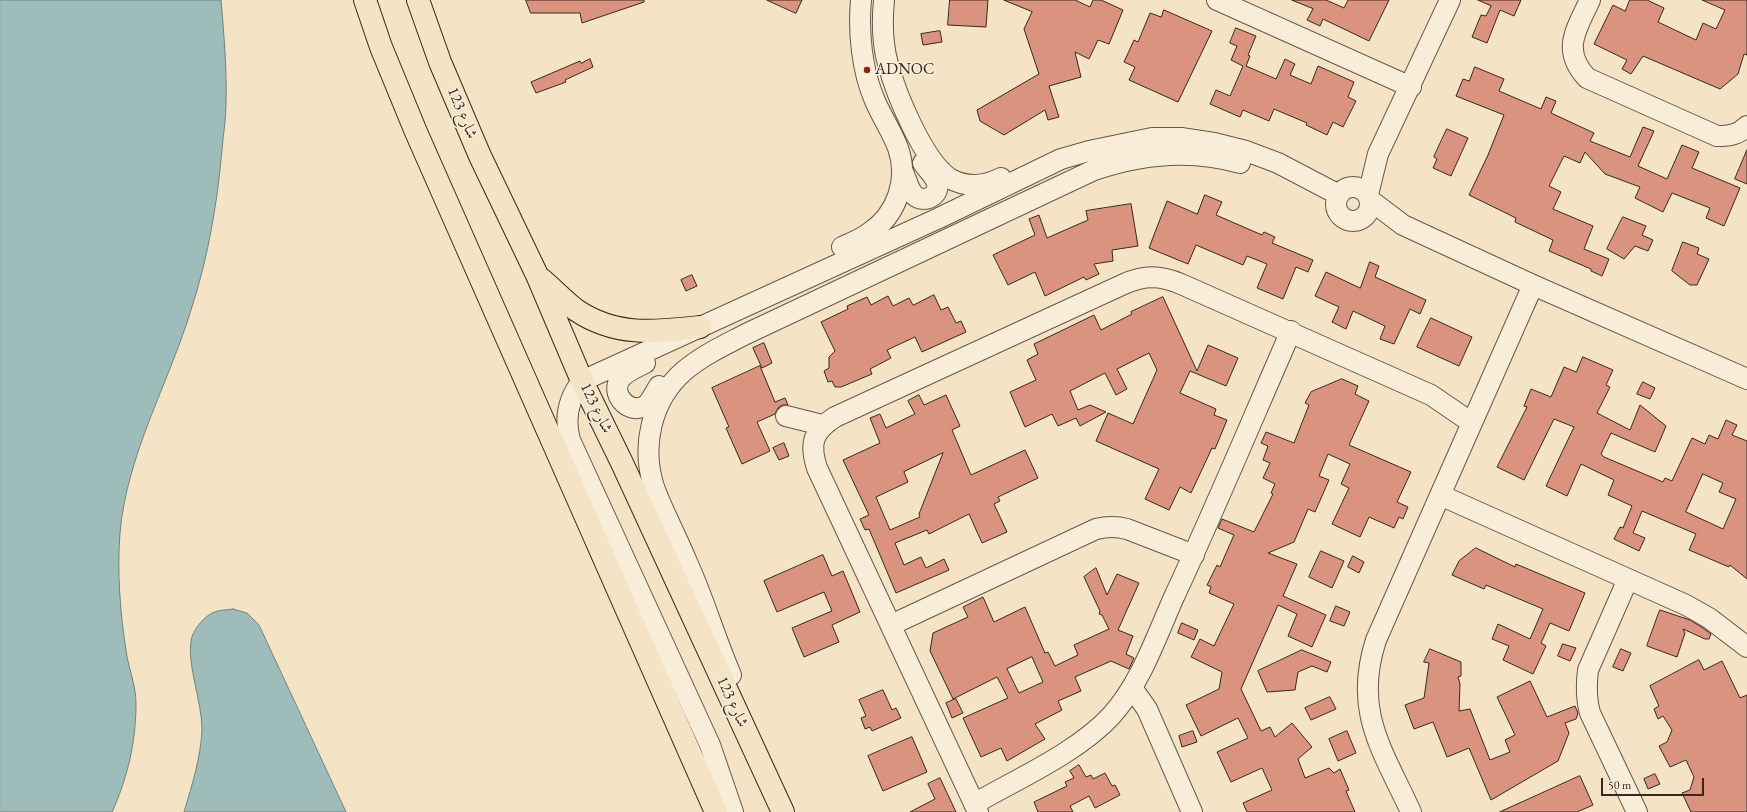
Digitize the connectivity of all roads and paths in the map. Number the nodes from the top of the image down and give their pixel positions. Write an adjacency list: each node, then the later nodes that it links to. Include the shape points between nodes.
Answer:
1 (365, 0): 39 (main road, via 381,47 416,132)
2 (418, 0): 18 (main road, شارع 123, via 440,62 480,156)
3 (861, 0): 13 (street, via 861,43 869,82 875,101 897,147)
4 (884, 0): 9 (street, via 884,40 888,64)
5 (1450, 0): 8 (street)
6 (1590, 0): 10 (street, via 1572,42 1572,56 1587,78 1717,136 1730,136 1742,132)
7 (1222, 1): 8 (street)
8 (1411, 87): 11 (street)
9 (907, 117): 12 (street, via 937,167 950,179 967,184 993,182 1035,162); 13 (street, via 921,159 936,180 935,194 928,199 915,197)
10 (1747, 126)
11 (1378, 154): 14 (street); 15 (street)
12 (1061, 159): 14 (street, via 1152,138 1181,138 1246,151 1278,163); 20 (street, via 999,190)
13 (902, 168): 20 (street, via 895,204 878,227 803,268)
14 (1341, 197): 15 (street, via 1359,188); 16 (street, via 1342,217 1352,221); 23 (street, via 1233,161 1179,154 1122,160 1094,170)
15 (1369, 198): 16 (street, via 1368,213); 17 (street)
16 (1358, 220): 17 (street)
17 (1402, 225): 19 (street)
18 (537, 275): 21 (main road, via 575,309 614,327 641,332); 25 (main road, شارع 123)
19 (1533, 285): 24 (street); 27 (street)
20 (781, 289): 21 (street)
21 (693, 330): 23 (street, via 622,378 618,388 624,404 634,408 645,406 669,374 692,355 726,339); 25 (street)
22 (1291, 331): 26 (street); 30 (street, via 1167,278 1138,278); 32 (street)
23 (746, 334): 37 (street, via 705,356 684,372 666,391 654,414 648,464 655,488 750,719)
24 (1747, 379)
25 (582, 381): 37 (main road, شارع 123); 40 (street, via 572,396 567,413 570,440 710,745)
26 (1431, 395): 27 (street); 29 (street)
27 (1480, 405): 29 (street)
28 (786, 416): 30 (street)
29 (1472, 424): 31 (street)
30 (822, 425): 34 (street, via 814,438 812,453)
31 (1440, 495): 33 (street); 43 (street, via 1376,640 1367,682 1372,725)
32 (1194, 554): 34 (street, via 1127,529 1106,526); 36 (street)
33 (1628, 579): 35 (street, via 1698,612); 44 (street, via 1588,670 1586,699 1590,713)
34 (891, 625): 38 (street)
35 (1747, 647)
36 (1127, 694): 38 (street, via 1095,732); 42 (street, via 1147,709)
37 (769, 782): 41 (main road, شارع 123)
38 (976, 808)
39 (716, 812)
40 (733, 812)
41 (783, 812)
42 (1192, 812)
43 (1411, 812)
44 (1637, 812)

